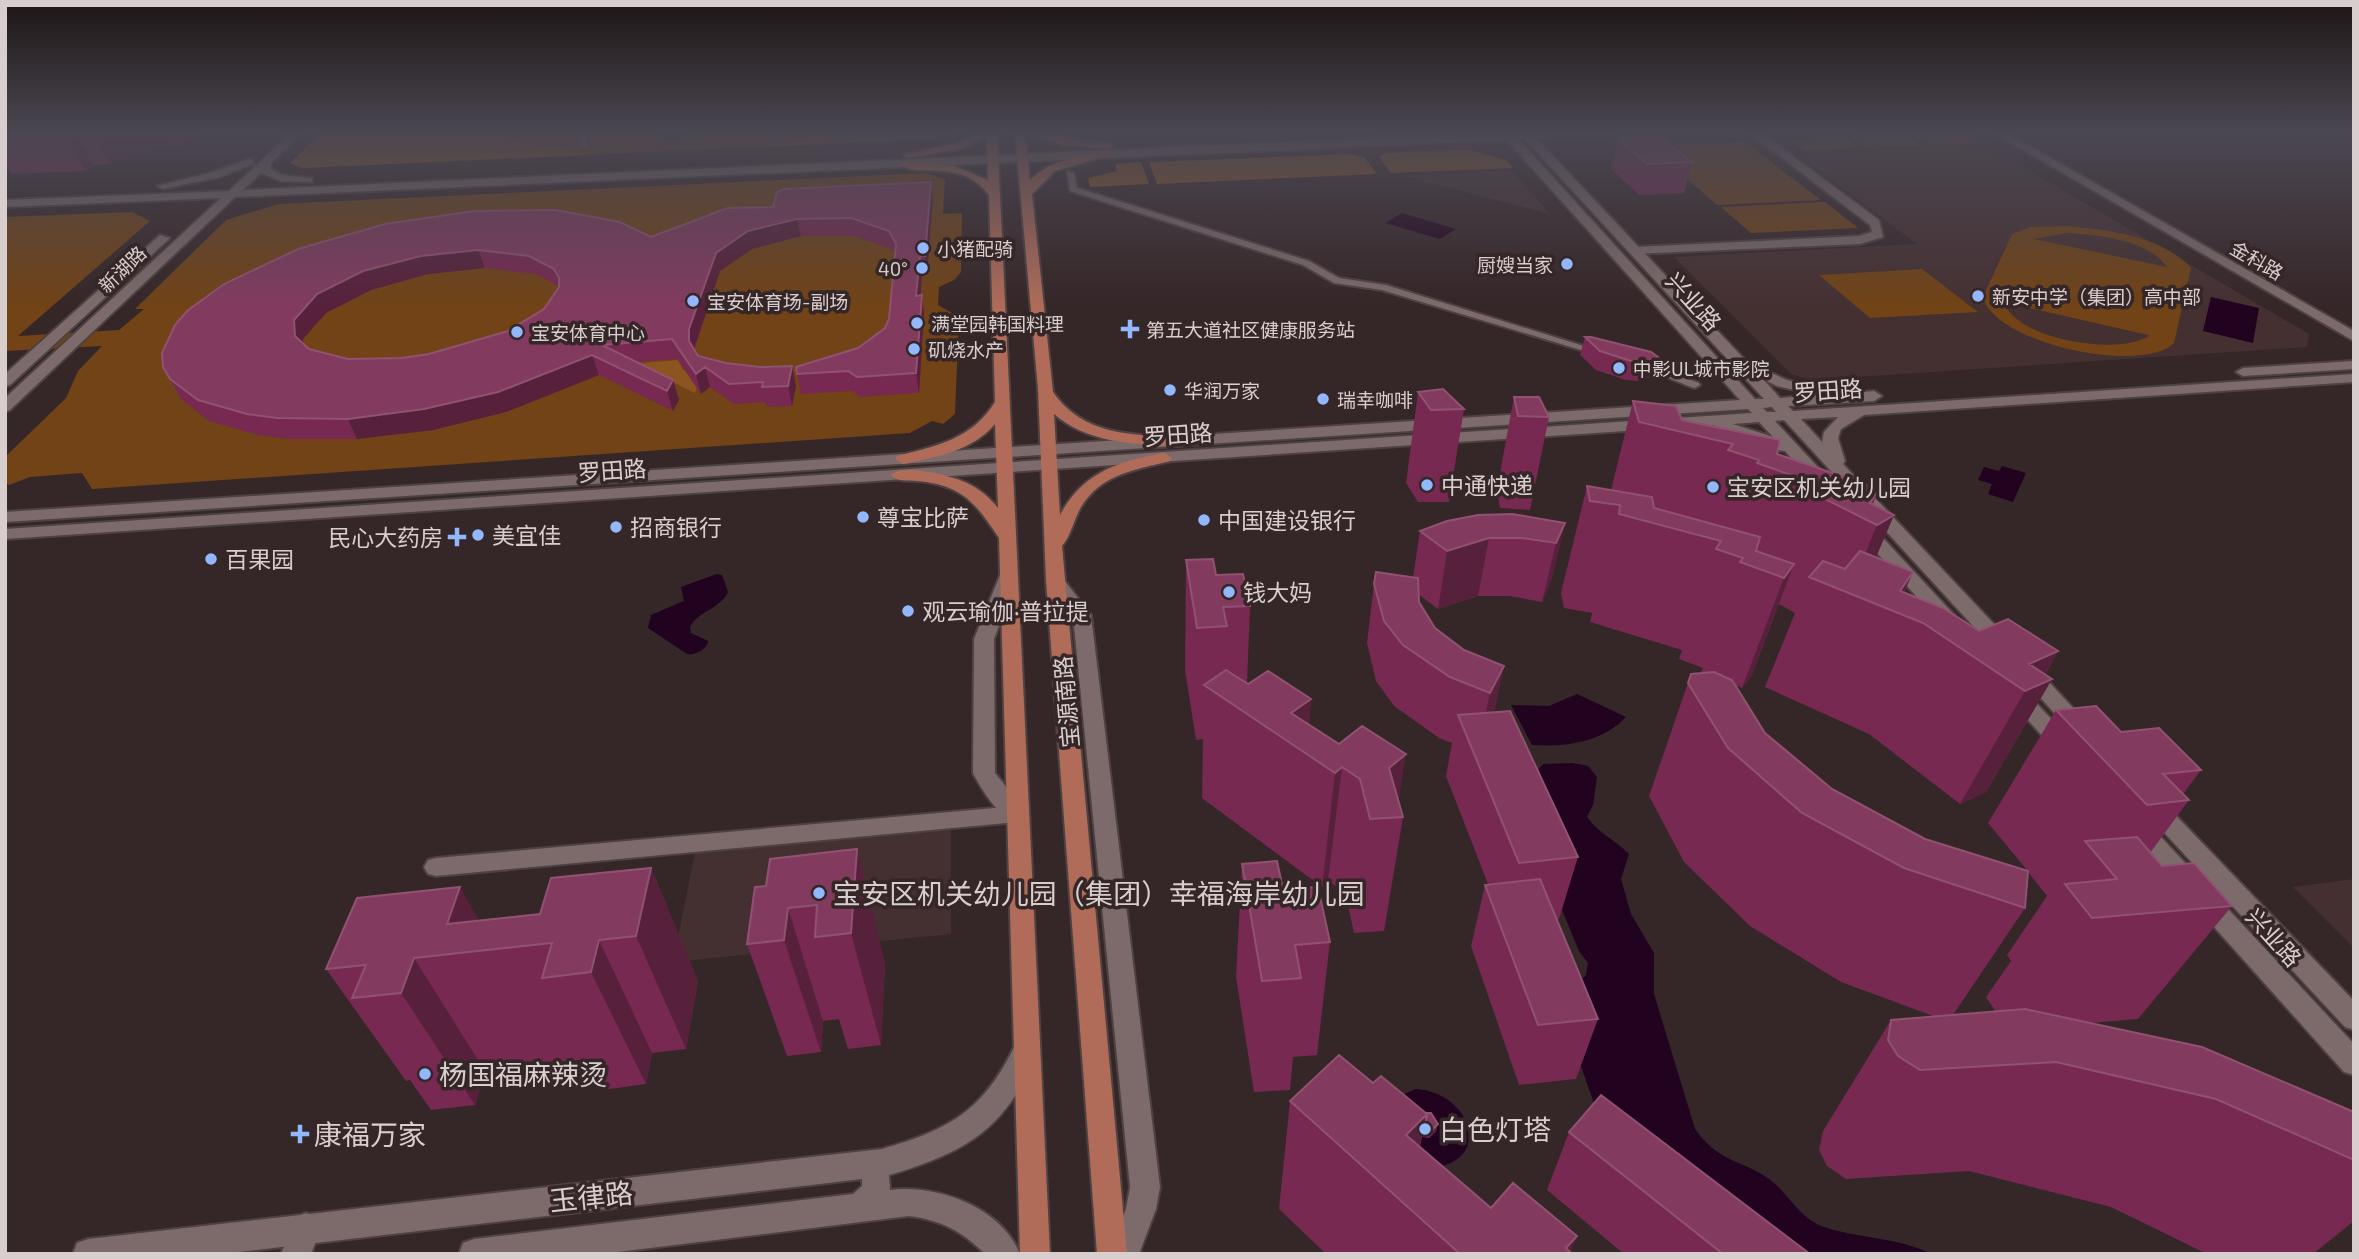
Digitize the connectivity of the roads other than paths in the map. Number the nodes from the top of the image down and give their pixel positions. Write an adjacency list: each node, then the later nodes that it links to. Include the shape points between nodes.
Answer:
1 (80, 191): 16 (main road)
2 (223, 191): 18 (main road, 新湖路)
3 (226, 191): 22 (main road, 新湖路)
4 (294, 191): 5 (main road)
5 (303, 191): 6 (main road); 22 (main road, via 240,203)
6 (308, 191)
7 (991, 191): 17 (main road)
8 (994, 191): 17 (main road)
9 (1079, 191): 30 (street, via 1306,263 1337,281 1383,287)
10 (1559, 191): 31 (main road, 兴业路)
11 (1578, 191): 25 (main road, 兴业路)
12 (1832, 191): 25 (main road, via 1875,223 1879,234 1860,240)
13 (2108, 191): 26 (main road, 金科路)
14 (2116, 191): 27 (main road, 金科路)
15 (1027, 193): 38 (main road, 宝源南路)
16 (5, 194)
17 (994, 194): 40 (main road)
18 (212, 195): 19 (main road); 24 (main road, 新湖路)
19 (134, 198): 20 (main road); 21 (main road, via 166,201)
20 (5, 204)
21 (186, 210)
22 (200, 222): 23 (main road, 新湖路)
23 (183, 238): 24 (main road, via 176,234); 42 (main road, 新湖路)
24 (163, 239): 36 (main road, 新湖路)
25 (1635, 251): 29 (main road, 兴业路)
26 (2316, 315): 28 (main road, 金科路); 34 (main road, via 2353,348 2345,359)
27 (2350, 321)
28 (2354, 337)
29 (1728, 353): 39 (main road, via 1792,386); 44 (main road, 兴业路)
30 (1609, 354)
31 (1707, 355): 41 (main road, 兴业路); 45 (main road, via 1717,377 1716,391)
32 (1632, 360): 37 (street)
33 (2354, 365): 34 (main road, 罗田路)
34 (2320, 367): 39 (main road, 罗田路)
35 (2354, 379): 43 (main road, 罗田路)
36 (5, 382)
37 (1695, 385)
38 (1045, 389): 46 (main road, via 1053,406 1079,426 1114,437); 47 (main road, 宝源南路)
39 (1871, 397): 44 (main road, 罗田路)
40 (1002, 401): 49 (main road); 50 (main road, via 988,425 965,442)
41 (1751, 404): 44 (main road, 罗田路); 45 (main road, 罗田路)
42 (5, 407)
43 (1884, 409): 44 (main road, 罗田路); 52 (main road, via 1852,416 1830,432 1830,450)
44 (1775, 411): 45 (main road, 罗田路); 51 (main road, 兴业路); 52 (main road, 兴业路)
45 (1663, 416): 46 (main road, 罗田路); 48 (main road, 罗田路); 51 (main road, via 1752,433)
46 (1175, 441): 47 (main road, 罗田路)
47 (1049, 458): 48 (main road, 罗田路); 49 (main road, 罗田路); 56 (main road, 宝源南路)
48 (1164, 458): 56 (main road, via 1121,467 1091,482 1073,503)
49 (1005, 461): 50 (main road, 罗田路); 55 (main road)
50 (901, 467): 53 (main road, 罗田路); 54 (main road, 罗田路); 55 (main road, via 974,492 996,516)
51 (1817, 476): 58 (main road, 兴业路)
52 (1845, 477): 60 (main road, 兴业路)
53 (5, 517)
54 (5, 534)
55 (1008, 541): 63 (main road)
56 (1054, 549): 57 (main road, 宝源南路)
57 (1055, 580): 76 (main road, 宝源南路); 77 (main road, via 1082,615 1145,1186)
58 (1967, 640)
59 (2005, 682): 61 (main road)
60 (2098, 747)
61 (2080, 764)
62 (2136, 787): 66 (main road, 兴业路)
63 (1017, 814): 65 (main road); 67 (main road)
64 (2127, 815): 68 (main road, 兴业路)
65 (436, 867)
66 (2354, 1019)
67 (1026, 1029): 69 (main road, 玉律路, via 1025,1052 1012,1082 981,1120 924,1151); 75 (main road)
68 (2354, 1063)
69 (863, 1165): 70 (main road, via 872,1169 878,1181 874,1195); 71 (main road, 玉律路)
70 (859, 1207): 73 (main road, 玉律路); 74 (main road, 玉律路, via 934,1204 958,1212)
71 (301, 1241): 72 (main road, 玉律路)
72 (89, 1254)
73 (474, 1254)
74 (1005, 1254)
75 (1035, 1254)
76 (1112, 1254)
77 (1124, 1254)

